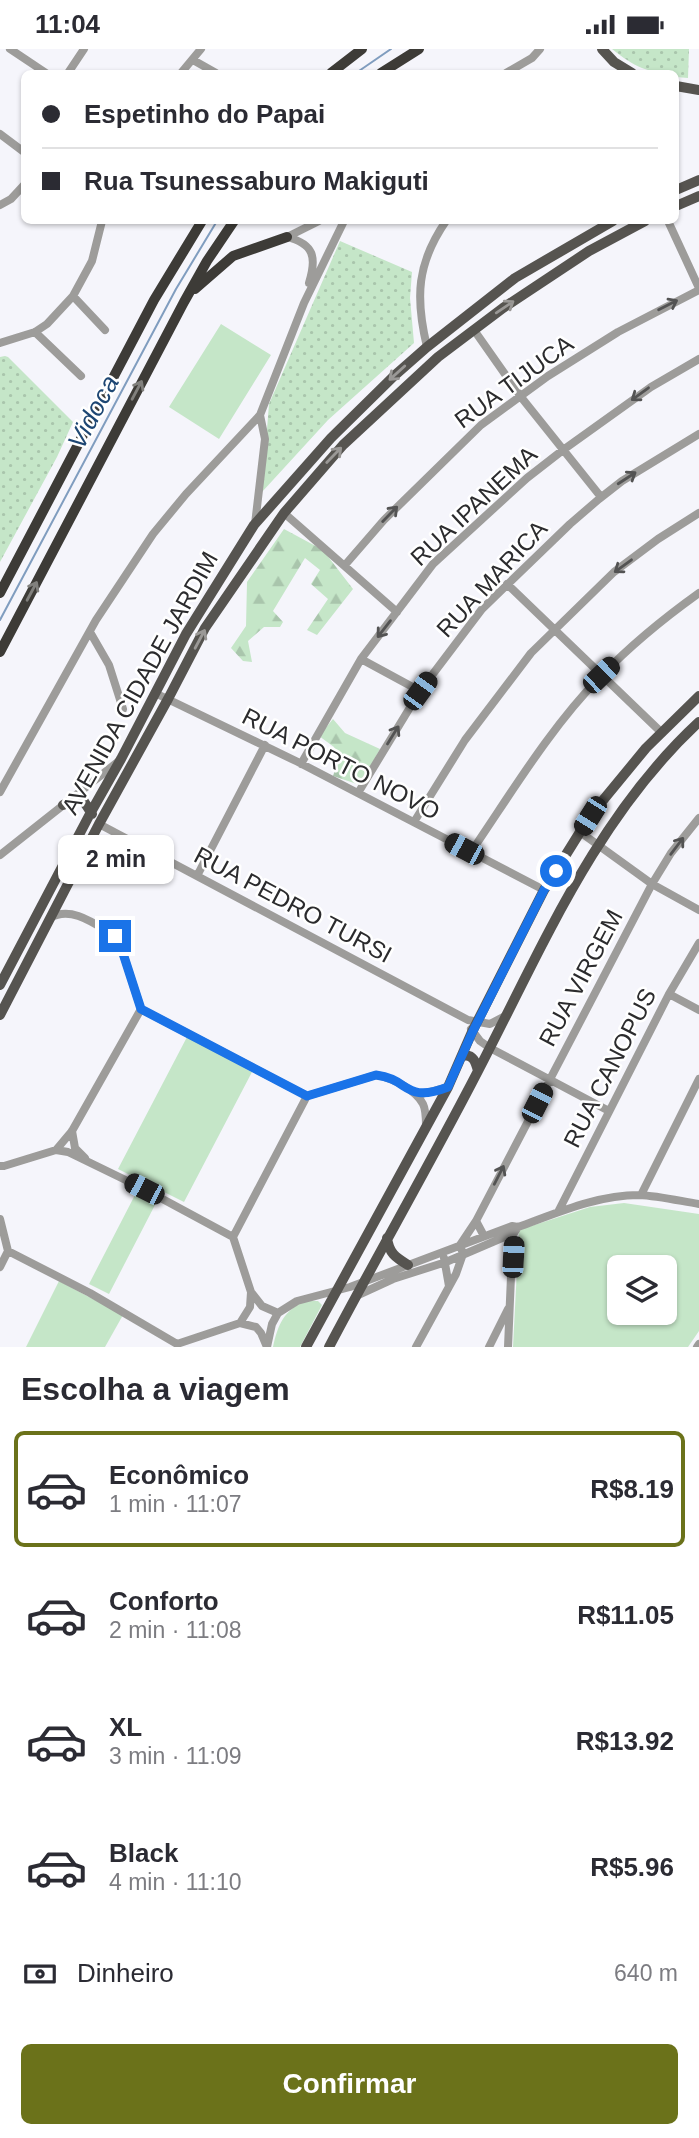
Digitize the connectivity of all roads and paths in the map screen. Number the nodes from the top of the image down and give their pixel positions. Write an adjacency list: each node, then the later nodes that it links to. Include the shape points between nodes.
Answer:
1 (10, 49): 9 (street)
2 (84, 49): 10 (street)
3 (201, 49): 8 (street)
4 (362, 49): 13 (highway)
5 (419, 49): 14 (highway)
6 (540, 49): 15 (street)
7 (602, 49): 16 (main road)
8 (193, 60): 11 (street); 12 (street)
9 (42, 70)
10 (70, 70)
11 (184, 70)
12 (211, 70)
13 (335, 70)
14 (386, 70)
15 (511, 70)
16 (627, 70)
17 (679, 87): 18 (main road)
18 (699, 90)
19 (0, 134): 20 (street)
20 (21, 150)
21 (699, 180): 23 (main road)
22 (21, 188): 25 (street)
23 (679, 190)
24 (699, 196): 26 (main road)
25 (0, 205)
26 (679, 205)
27 (101, 224): 38 (street, via 92,261)
28 (200, 224): 60 (highway, via 154,300)
29 (232, 224): 39 (highway)
30 (313, 224): 36 (street)
31 (343, 224): 40 (street)
32 (444, 224): 41 (street, via 425,260 419,311)
33 (608, 224): 45 (main road, AVENIDA CIDADE JARDIM, via 515,278)
34 (639, 224): 43 (main road, AVENIDA CIDADE JARDIM, one-way to 34, via 589,251)
35 (669, 224): 37 (street)
36 (287, 237): 39 (highway, via 233,256); 40 (street, via 302,241 311,250 312,275)
37 (699, 289): 50 (street, RUA TIJUCA, one-way to 37, via 618,332)
38 (73, 296): 42 (street); 44 (street)
39 (184, 302): 65 (highway, one-way to 39)
40 (304, 303): 51 (street)
41 (422, 327): 45 (street); 47 (street)
42 (105, 330)
43 (474, 330): 50 (street); 55 (main road, AVENIDA CIDADE JARDIM, one-way to 43, via 329,460 404,387)
44 (35, 332): 46 (street); 49 (street)
45 (441, 336): 47 (main road, AVENIDA CIDADE JARDIM)
46 (0, 343)
47 (427, 347): 57 (main road, AVENIDA CIDADE JARDIM, one-way to 57, via 338,431)
48 (699, 359): 53 (street, RUA IPANEMA, one-way to 53)
49 (81, 376)
50 (521, 397): 53 (street); 58 (street, RUA TIJUCA, one-way to 50, via 462,443)
51 (260, 415): 57 (street, via 265,439); 64 (street, via 153,534)
52 (699, 434): 54 (street, RUA MARICA, one-way to 52)
53 (563, 450): 54 (street); 62 (street, RUA IPANEMA, via 433,565)
54 (601, 497): 59 (street, RUA MARICA)
55 (284, 513): 58 (street); 71 (main road, AVENIDA CIDADE JARDIM, one-way to 55, via 205,628)
56 (699, 513): 63 (street, one-way to 63, via 614,572)
57 (254, 525): 69 (main road, AVENIDA CIDADE JARDIM)
58 (345, 565): 62 (street)
59 (508, 584): 63 (street); 68 (street, RUA MARICA, via 482,609)
60 (0, 593)
61 (699, 593): 67 (street)
62 (397, 612): 66 (street, RUA IPANEMA, one-way to 66)
63 (554, 629): 67 (street); 83 (street, via 465,740)
64 (90, 632): 72 (street, via 109,665); 78 (street)
65 (0, 652)
66 (361, 659): 68 (street); 77 (street, RUA IPANEMA)
67 (601, 675): 74 (street); 87 (street, via 543,746)
68 (420, 691): 79 (street, RUA MARICA, one-way to 68)
69 (155, 693): 71 (street, RUA PORTO NOVO); 76 (main road, AVENIDA CIDADE JARDIM)
70 (699, 696): 74 (main road)
71 (168, 699): 75 (street, RUA PORTO NOVO); 84 (main road, AVENIDA CIDADE JARDIM)
72 (123, 709)
73 (699, 722): 86 (main road, via 671,747)
74 (662, 733): 85 (main road)
75 (265, 745): 77 (street, RUA PORTO NOVO); 89 (street)
76 (121, 759): 80 (street); 81 (main road, AVENIDA CIDADE JARDIM)
77 (301, 764): 79 (street, RUA PORTO NOVO)
78 (0, 792)
79 (358, 793): 83 (street, RUA PORTO NOVO)
80 (63, 805): 81 (main road, via 83,800); 88 (street)
81 (91, 812): 84 (main road); 97 (main road, AVENIDA CIDADE JARDIM)
82 (699, 818): 90 (street, RUA VIRGEM, one-way to 82)
83 (414, 822): 87 (street, RUA PORTO NOVO)
84 (99, 824): 89 (street, RUA PEDRO TURSI); 92 (main road, AVENIDA CIDADE JARDIM)
85 (580, 832): 86 (street); 91 (main road)
86 (597, 845): 90 (street); 102 (main road)
87 (471, 852): 91 (street, RUA PORTO NOVO)
88 (0, 856)
89 (197, 876): 103 (street, RUA PEDRO TURSI)
90 (652, 884): 93 (street); 108 (street, RUA VIRGEM)
91 (544, 890): 103 (main road)
92 (63, 892): 94 (street); 95 (main road, AVENIDA CIDADE JARDIM)
93 (699, 910)
94 (78, 916): 95 (street, via 64,913); 99 (street, via 119,941)
95 (50, 918): 101 (main road, AVENIDA CIDADE JARDIM)
96 (699, 943): 98 (street, RUA CANOPUS)
97 (0, 985)
98 (669, 995): 100 (street); 113 (street, RUA CANOPUS)
99 (141, 1009): 112 (street); 115 (street)
100 (699, 1010)
101 (0, 1014)
102 (508, 1014): 103 (street, via 490,1024); 105 (main road)
103 (473, 1021): 104 (main road)
104 (472, 1033): 105 (street); 106 (main road)
105 (489, 1048): 107 (main road); 108 (street)
106 (463, 1056): 107 (main road, via 476,1062); 110 (main road)
107 (478, 1071): 127 (main road)
108 (549, 1079): 113 (street); 123 (street, RUA VIRGEM, one-way to 108)
109 (699, 1079): 119 (street)
110 (448, 1087): 111 (street); 114 (main road)
111 (412, 1092): 112 (street, via 376,1075); 114 (street, via 423,1104)
112 (307, 1096): 126 (street)
113 (609, 1111): 121 (street, RUA CANOPUS)
114 (426, 1126): 136 (main road)
115 (72, 1131): 116 (street); 117 (street, via 75,1148)
116 (56, 1150): 117 (street); 118 (street)
117 (90, 1162): 126 (street)
118 (1, 1167)
119 (641, 1195): 120 (street); 121 (street, via 589,1202)
120 (699, 1204)
121 (558, 1212): 124 (street)
122 (0, 1219): 129 (street)
123 (476, 1221): 125 (street); 128 (street, RUA VIRGEM)
124 (515, 1229): 125 (street); 128 (street); 139 (street)
125 (484, 1236): 128 (street)
126 (233, 1237): 137 (street)
127 (387, 1238): 132 (main road, via 389,1251); 134 (main road)
128 (461, 1249): 130 (street); 131 (street); 135 (street, RUA VIRGEM)
129 (8, 1251): 133 (street); 142 (street, via 90,1293)
130 (442, 1252): 131 (street); 132 (street)
131 (446, 1262): 135 (street); 138 (street)
132 (408, 1265): 134 (street)
133 (0, 1267)
134 (365, 1281): 136 (street); 138 (main road)
135 (449, 1286): 146 (street, RUA VIRGEM)
136 (337, 1290): 140 (street, via 297,1301); 144 (main road)
137 (251, 1292): 140 (street, via 262,1306); 141 (street, via 250,1307)
138 (356, 1296): 145 (main road)
139 (510, 1305): 147 (street); 148 (street)
140 (278, 1313): 143 (street)
141 (240, 1323): 142 (street); 143 (street, via 256,1327)
142 (176, 1346)
143 (267, 1347)
144 (306, 1347)
145 (329, 1347)
146 (416, 1347)
147 (489, 1347)
148 (508, 1347)

